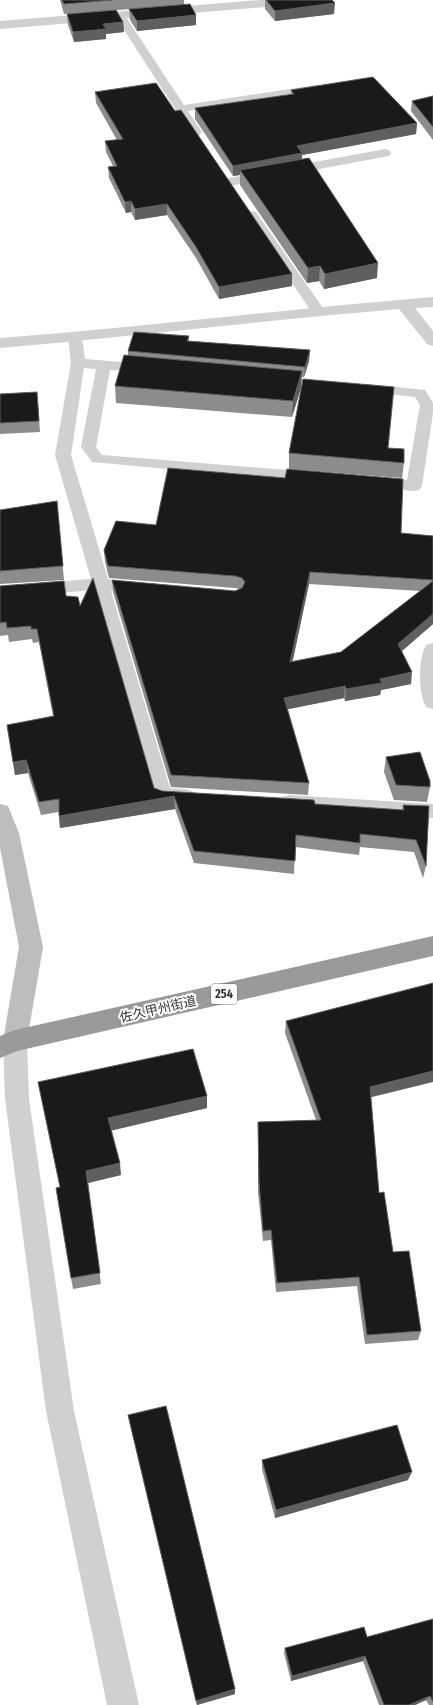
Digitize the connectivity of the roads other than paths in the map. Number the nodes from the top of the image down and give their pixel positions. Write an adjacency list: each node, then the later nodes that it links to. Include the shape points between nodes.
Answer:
1 (302, 0): 2 (street)
2 (239, 2): 3 (street)
3 (120, 16): 4 (street); 6 (lane)
4 (0, 25)
5 (316, 88): 6 (lane)
6 (181, 109): 7 (lane)
7 (203, 142)
8 (385, 154): 10 (lane)
9 (220, 169): 10 (lane)
10 (229, 182): 11 (lane)
11 (238, 195)
12 (247, 208): 15 (lane)
13 (433, 302): 14 (street)
14 (404, 305): 15 (street); 17 (street)
15 (318, 311): 16 (street)
16 (75, 337): 18 (street); 19 (lane)
17 (433, 341)
18 (0, 343)
19 (78, 363): 20 (lane); 26 (lane, via 63,455)
20 (104, 364): 21 (lane); 24 (lane, via 88,447 97,459)
21 (161, 370)
22 (357, 387): 23 (lane, via 420,393 427,405)
23 (429, 423): 25 (lane, via 414,486)
24 (327, 479)
25 (367, 482)
26 (101, 584): 27 (lane); 28 (lane); 31 (lane, via 164,795)
27 (124, 586)
28 (0, 592)
29 (433, 650): 30 (street, via 430,666)
30 (433, 702)
31 (203, 797)
32 (274, 802): 33 (lane)
33 (433, 811)
34 (0, 812): 36 (street, via 8,833 31,947)
35 (433, 946): 36 (highway, 佐久甲州街道 / 254)
36 (7, 1044): 37 (street, via 60,1411)
37 (123, 1705)

